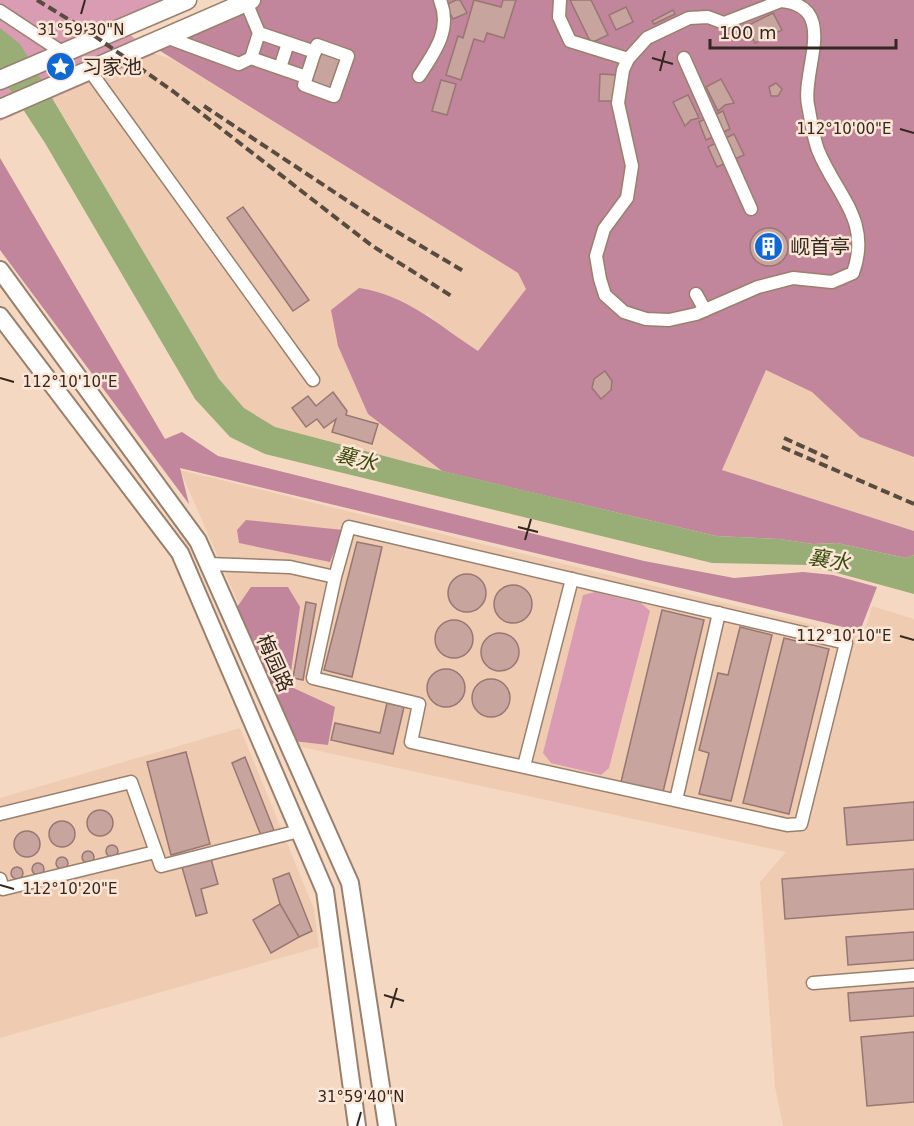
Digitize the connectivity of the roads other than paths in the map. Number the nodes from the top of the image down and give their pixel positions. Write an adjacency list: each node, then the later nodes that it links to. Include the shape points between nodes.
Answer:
1 (187, 0): 10 (highway)
2 (440, 0): 16 (street, via 444,29 438,48)
3 (560, 0): 13 (street, via 559,17 570,41)
4 (249, 1): 6 (street); 7 (highway)
5 (0, 11): 10 (street)
6 (260, 33): 8 (street); 11 (street)
7 (166, 37): 11 (street, via 239,64); 15 (highway)
8 (288, 43): 9 (street); 14 (street)
9 (315, 52): 17 (street); 17 (street, via 317,45 348,56 334,96 304,85)
10 (57, 58): 18 (highway)
11 (251, 58): 14 (street)
12 (684, 58): 20 (street)
13 (628, 59): 23 (street, via 618,103 632,166 627,198 604,229 596,256 600,279 605,295 624,312 646,319 669,320); 23 (street, via 647,38 689,18 724,23 781,1 796,2 813,21 814,53 807,101 818,149 849,205 859,236 860,255 853,273 832,282 793,278 758,287)
14 (280, 68): 17 (street)
15 (90, 71): 19 (highway); 25 (street)
16 (419, 76)
17 (306, 77)
18 (0, 80)
19 (0, 109)
20 (751, 209)
21 (0, 270): 26 (main road, 梅园路, via 198,541)
22 (696, 294): 23 (street)
23 (705, 310)
24 (0, 316): 33 (main road, via 180,553)
25 (313, 380)
26 (208, 564): 27 (street, via 290,567); 39 (main road, 梅园路, via 350,883)
27 (335, 577): 28 (street, via 349,527); 30 (street, via 313,678 419,704 411,742)
28 (572, 579): 29 (street); 30 (street)
29 (719, 613): 31 (street); 31 (street, via 846,643 801,824 786,825)
30 (524, 766): 31 (street)
31 (676, 800)
32 (0, 814): 34 (street, via 131,782)
33 (299, 831): 34 (street, via 161,866); 38 (main road, via 325,891)
34 (155, 852): 35 (street, via 3,889)
35 (0, 879)
36 (914, 975): 37 (street)
37 (813, 983)
38 (357, 1126)
39 (387, 1126)

